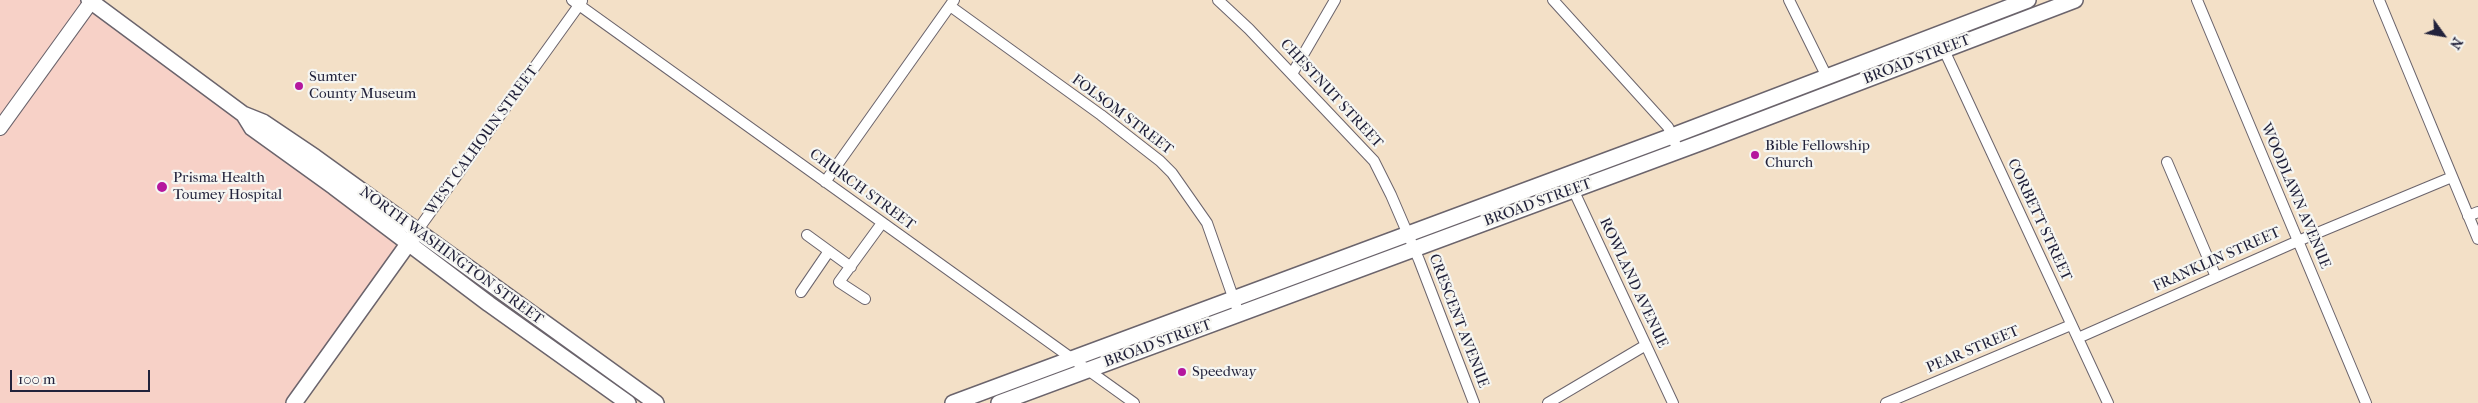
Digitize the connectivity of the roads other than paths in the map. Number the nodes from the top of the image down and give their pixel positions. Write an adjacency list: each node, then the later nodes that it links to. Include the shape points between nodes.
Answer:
1 (1218, 0): 13 (street, CHESTNUT STREET)
2 (1335, 0): 13 (street)
3 (1553, 0): 16 (street, via 1643,98)
4 (1789, 0): 14 (street)
5 (2028, 0): 14 (main road, BROAD STREET)
6 (2075, 0): 12 (main road, BROAD STREET)
7 (2197, 0): 29 (street, WOODLAWN AVENUE)
8 (2378, 0): 20 (street)
9 (91, 1): 15 (street); 27 (main road, NORTH WASHINGTON STREET, via 244,114 263,122 315,157)
10 (578, 2): 21 (street, CHURCH STREET); 27 (street, WEST CALHOUN STREET)
11 (952, 3): 21 (street); 35 (street, FOLSOM STREET, via 1172,173 1207,223)
12 (1944, 50): 17 (main road, BROAD STREET); 38 (street, CORBETT STREET)
13 (1292, 74): 25 (street, CHESTNUT STREET, via 1374,161)
14 (1827, 77): 16 (main road, BROAD STREET)
15 (0, 127)
16 (1672, 136): 17 (street); 19 (main road, BROAD STREET)
17 (1678, 150): 22 (main road, BROAD STREET)
18 (2167, 162): 33 (street)
19 (1566, 175): 22 (street, ROWLAND AVENUE); 25 (main road, BROAD STREET)
20 (2452, 177): 23 (street); 29 (street, FRANKLIN STREET)
21 (825, 182): 24 (street, CHURCH STREET)
22 (1573, 190): 30 (main road, BROAD STREET); 40 (street, ROWLAND AVENUE)
23 (2473, 214): 28 (street)
24 (882, 222): 32 (street); 41 (street, CHURCH STREET)
25 (1408, 234): 30 (street, CHESTNUT STREET); 35 (main road, BROAD STREET)
26 (807, 235): 31 (street)
27 (413, 237): 43 (main road, WEST CALHOUN STREET); 44 (main road, NORTH WASHINGTON STREET); 45 (main road, NORTH WASHINGTON STREET)
28 (2478, 239)
29 (2298, 241): 33 (street, FRANKLIN STREET); 54 (street, WOODLAWN AVENUE)
30 (1414, 249): 37 (main road, BROAD STREET); 49 (street, CRESCENT AVENUE)
31 (829, 251): 32 (street); 34 (street)
32 (851, 267): 36 (street, via 840,282)
33 (2216, 277): 39 (street, FRANKLIN STREET)
34 (801, 292)
35 (1234, 298): 37 (street, FOLSOM STREET); 41 (main road, BROAD STREET)
36 (865, 299)
37 (1239, 314): 42 (main road, BROAD STREET)
38 (2071, 325): 39 (street, CORBETT STREET); 52 (street, PEAR STREET)
39 (2078, 338): 53 (street, CORBETT STREET)
40 (1646, 345): 50 (street); 51 (street, ROWLAND AVENUE)
41 (1072, 359): 42 (street, CHURCH STREET); 46 (main road, BROAD STREET)
42 (1088, 370): 47 (main road, BROAD STREET); 48 (street, CHURCH STREET)
43 (294, 403)
44 (628, 403)
45 (656, 403)
46 (953, 403)
47 (999, 403)
48 (1134, 403)
49 (1474, 403)
50 (1548, 403)
51 (1673, 403)
52 (1886, 403)
53 (2108, 403)
54 (2366, 403)

